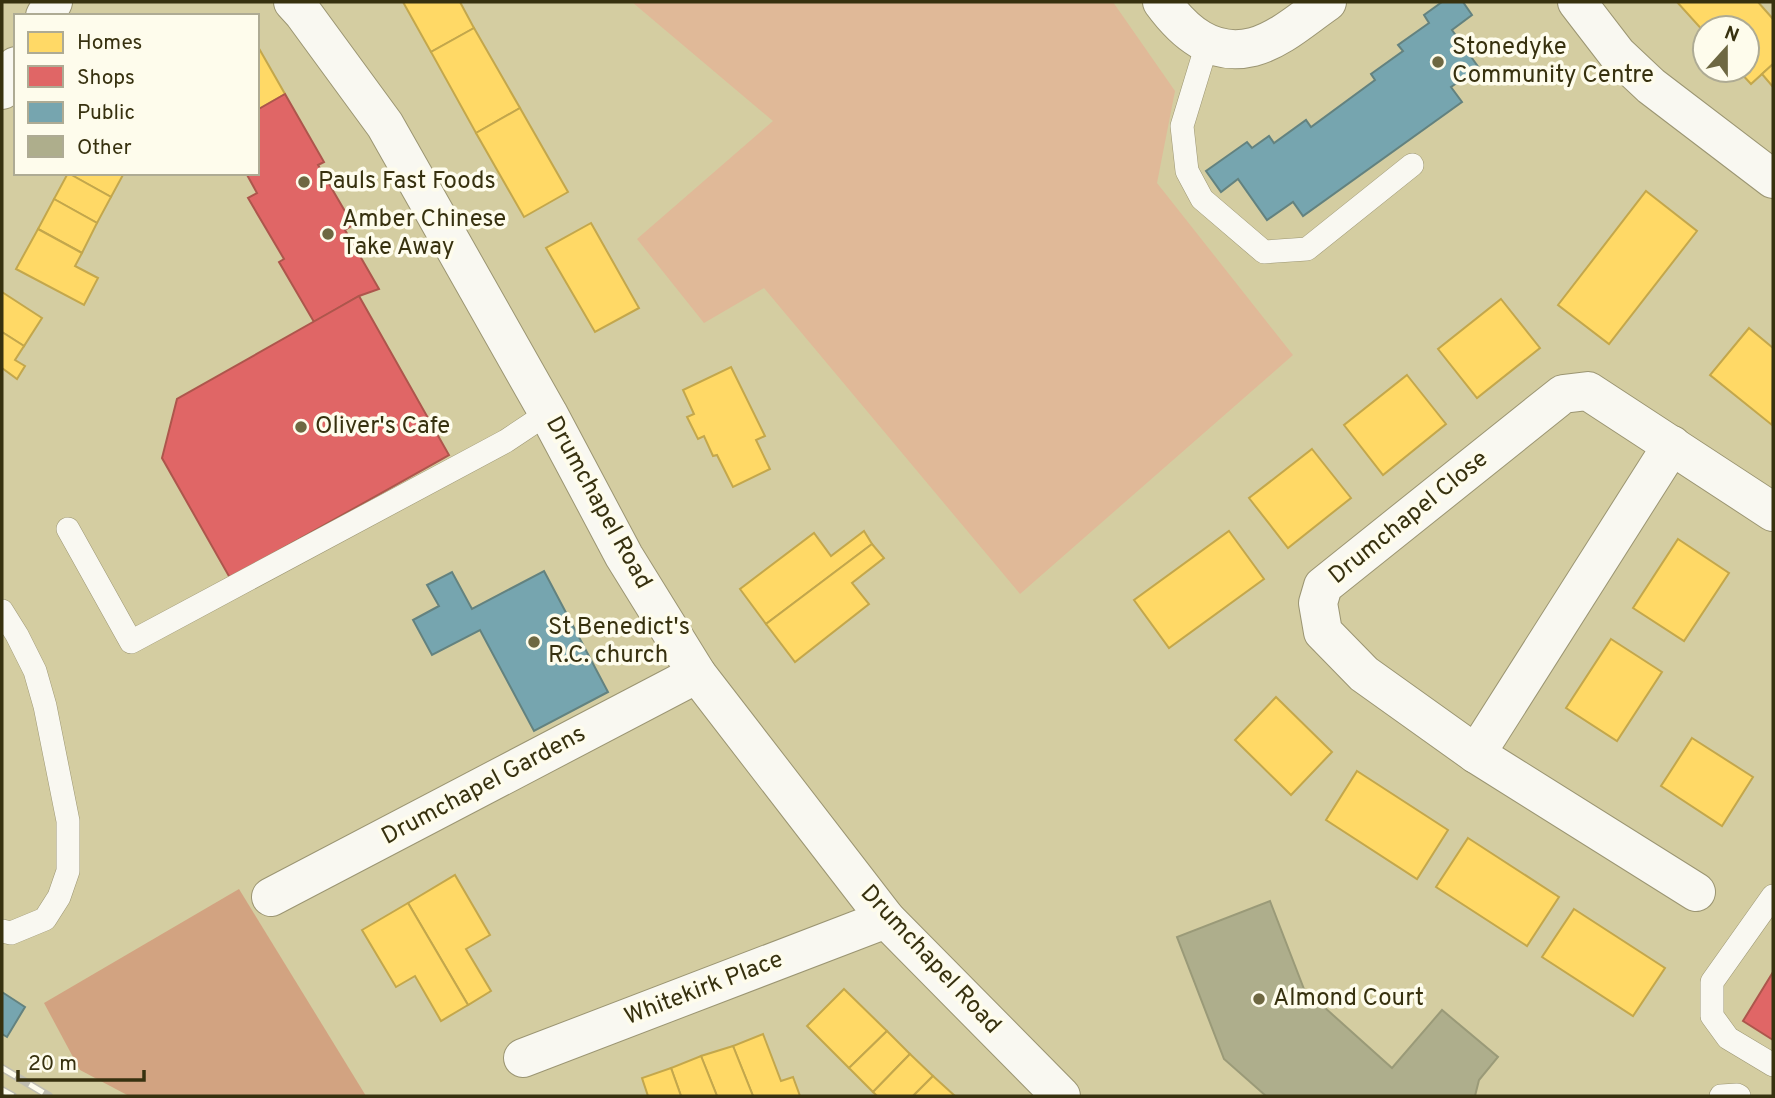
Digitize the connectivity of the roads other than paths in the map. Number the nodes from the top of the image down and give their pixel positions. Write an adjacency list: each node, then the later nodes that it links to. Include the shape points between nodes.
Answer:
1 (293, 2): 10 (street, Drumchapel Road, via 385,125)
2 (1162, 2): 5 (street, via 1177,22)
3 (1327, 2): 5 (street, via 1253,47)
4 (1577, 2): 9 (street, via 1617,54 1651,86)
5 (1206, 44): 8 (lane, via 1182,126 1187,171 1202,199 1264,252 1307,249)
6 (14, 69): 7 (street)
7 (2, 90)
8 (1412, 165)
9 (1773, 179)
10 (548, 412): 13 (lane, via 506,441 131,642); 15 (street, Drumchapel Road, via 624,556)
11 (1672, 445): 12 (street, Drumchapel Close); 16 (street); 16 (street, Drumchapel Close, via 1588,391 1563,394 1323,586 1318,603 1323,632 1364,674)
12 (1773, 512)
13 (68, 529)
14 (2, 611): 21 (lane, via 36,671 68,821 68,871 45,919 11,933)
15 (697, 674): 19 (street, Drumchapel Gardens); 20 (street, Drumchapel Road)
16 (1475, 754): 17 (street, Drumchapel Close)
17 (1696, 892)
18 (1773, 896): 23 (lane, via 1712,982 1712,1016 1728,1038)
19 (271, 897)
20 (886, 919): 22 (street, Whitekirk Place); 24 (street, Drumchapel Road)
21 (2, 931)
22 (523, 1058)
23 (1773, 1065)
24 (1061, 1096)
25 (1721, 1096): 26 (lane)
26 (1739, 1096)

